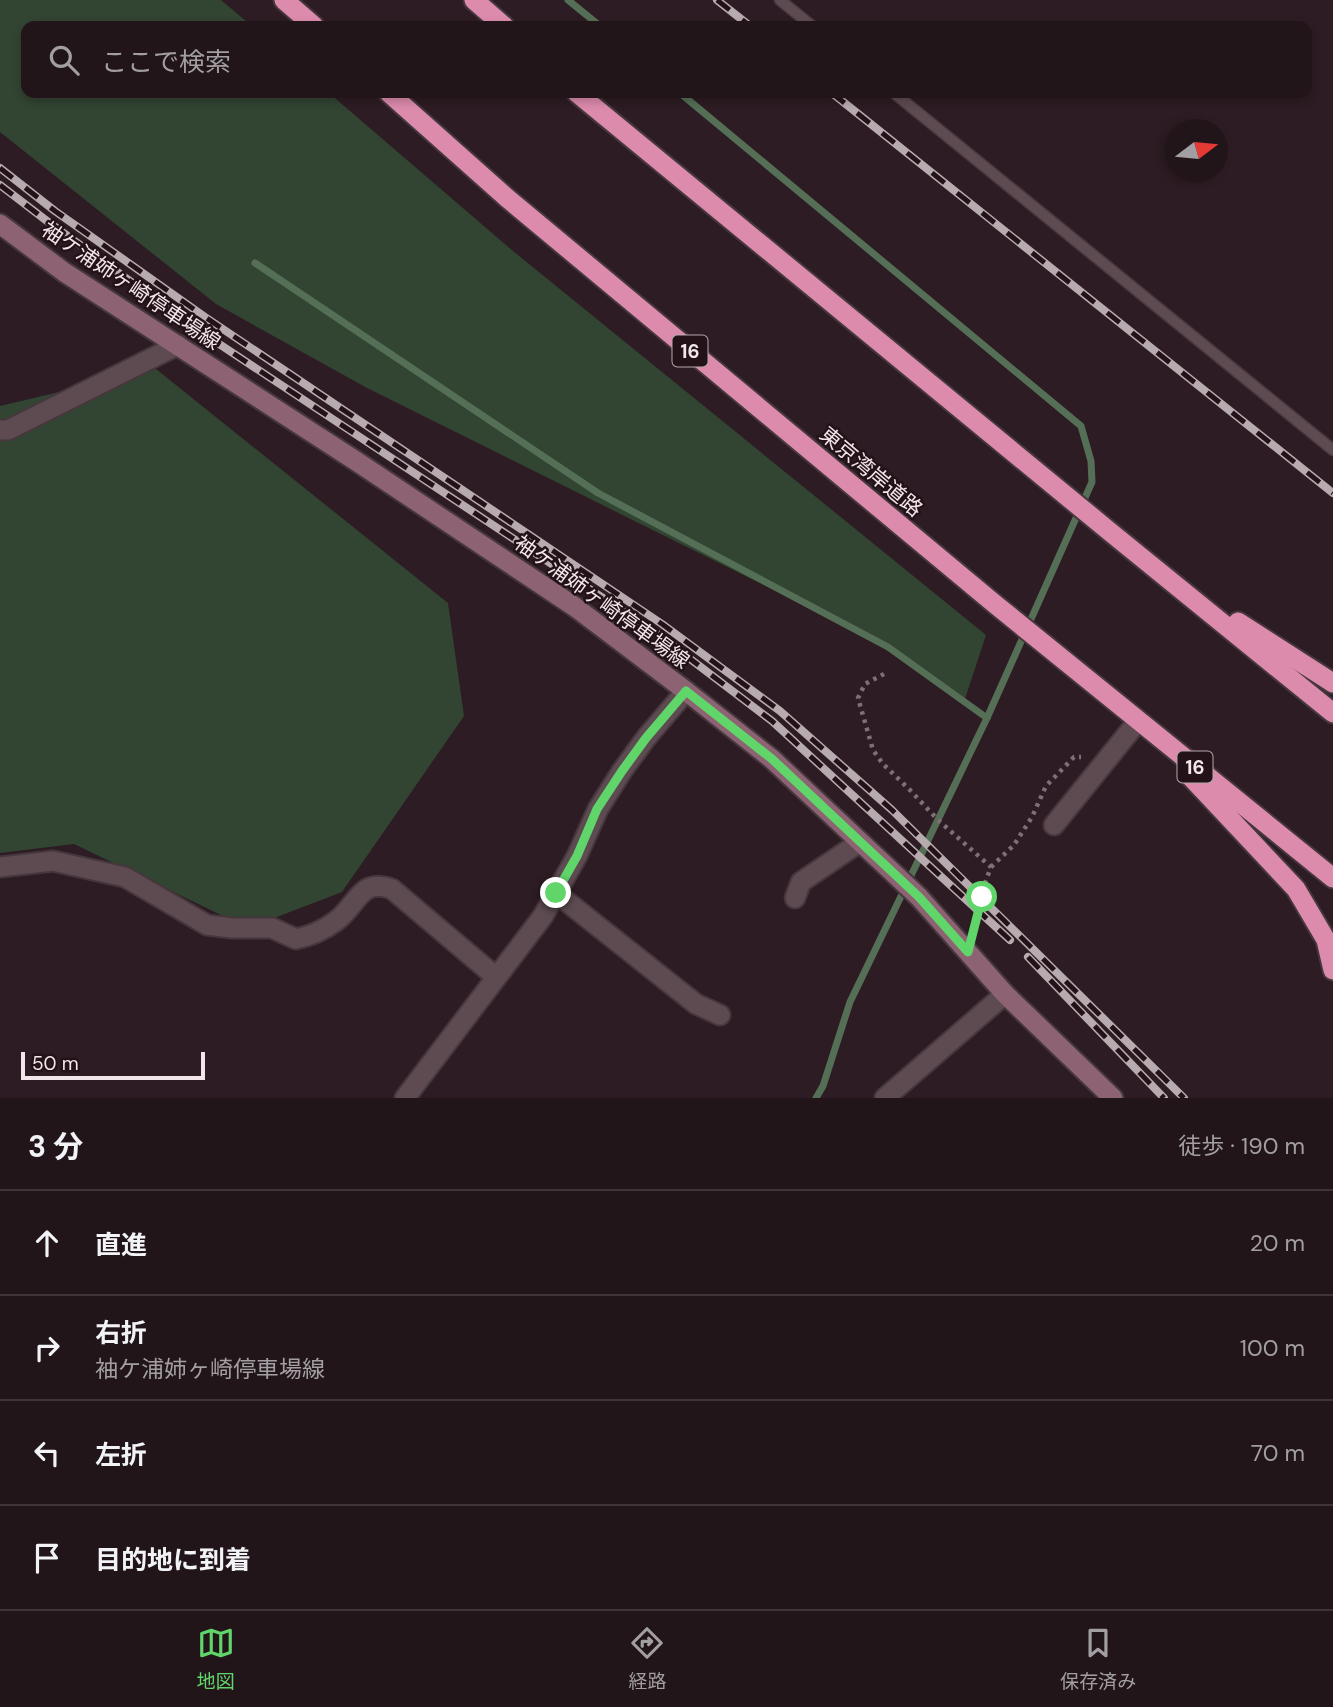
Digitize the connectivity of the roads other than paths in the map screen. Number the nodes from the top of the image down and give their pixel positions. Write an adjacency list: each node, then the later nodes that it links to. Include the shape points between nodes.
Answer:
1 (284, 0): 4 (highway)
2 (474, 0): 5 (highway)
3 (780, 0): 6 (lane)
4 (308, 21)
5 (497, 21)
6 (806, 21)
7 (394, 98): 18 (highway, 東京湾岸道路 / 16, via 507,198)
8 (583, 98): 14 (highway)
9 (900, 98): 13 (lane)
10 (0, 224): 11 (main road, 袖ケ浦姉ヶ崎停車場線, via 64,272)
11 (178, 345): 12 (street); 16 (main road, 袖ケ浦姉ヶ崎停車場線, via 575,607)
12 (0, 430)
13 (1333, 450)
14 (1154, 568): 15 (highway); 17 (highway)
15 (1333, 683)
16 (686, 691): 20 (main road, 袖ケ浦姉ヶ崎停車場線, via 772,759); 23 (street, via 646,738 597,809)
17 (1333, 713)
18 (1138, 722): 19 (street); 22 (highway, 東京湾岸道路 / 16); 25 (highway, via 1296,889 1326,940)
19 (1054, 825)
20 (860, 842): 24 (street, via 801,882); 27 (main road, 袖ケ浦姉ヶ崎停車場線, via 919,897)
21 (0, 867): 26 (street, via 54,861 125,877 207,925 272,928 296,939 337,921 367,888 380,884 392,889)
22 (1333, 878)
23 (556, 893): 26 (street); 28 (street, via 696,1004)
24 (794, 898)
25 (1333, 970)
26 (496, 977): 29 (street)
27 (1006, 994): 30 (street); 31 (main road, 袖ケ浦姉ヶ崎停車場線)
28 (720, 1015)
29 (405, 1098)
30 (886, 1098)
31 (1112, 1098)

